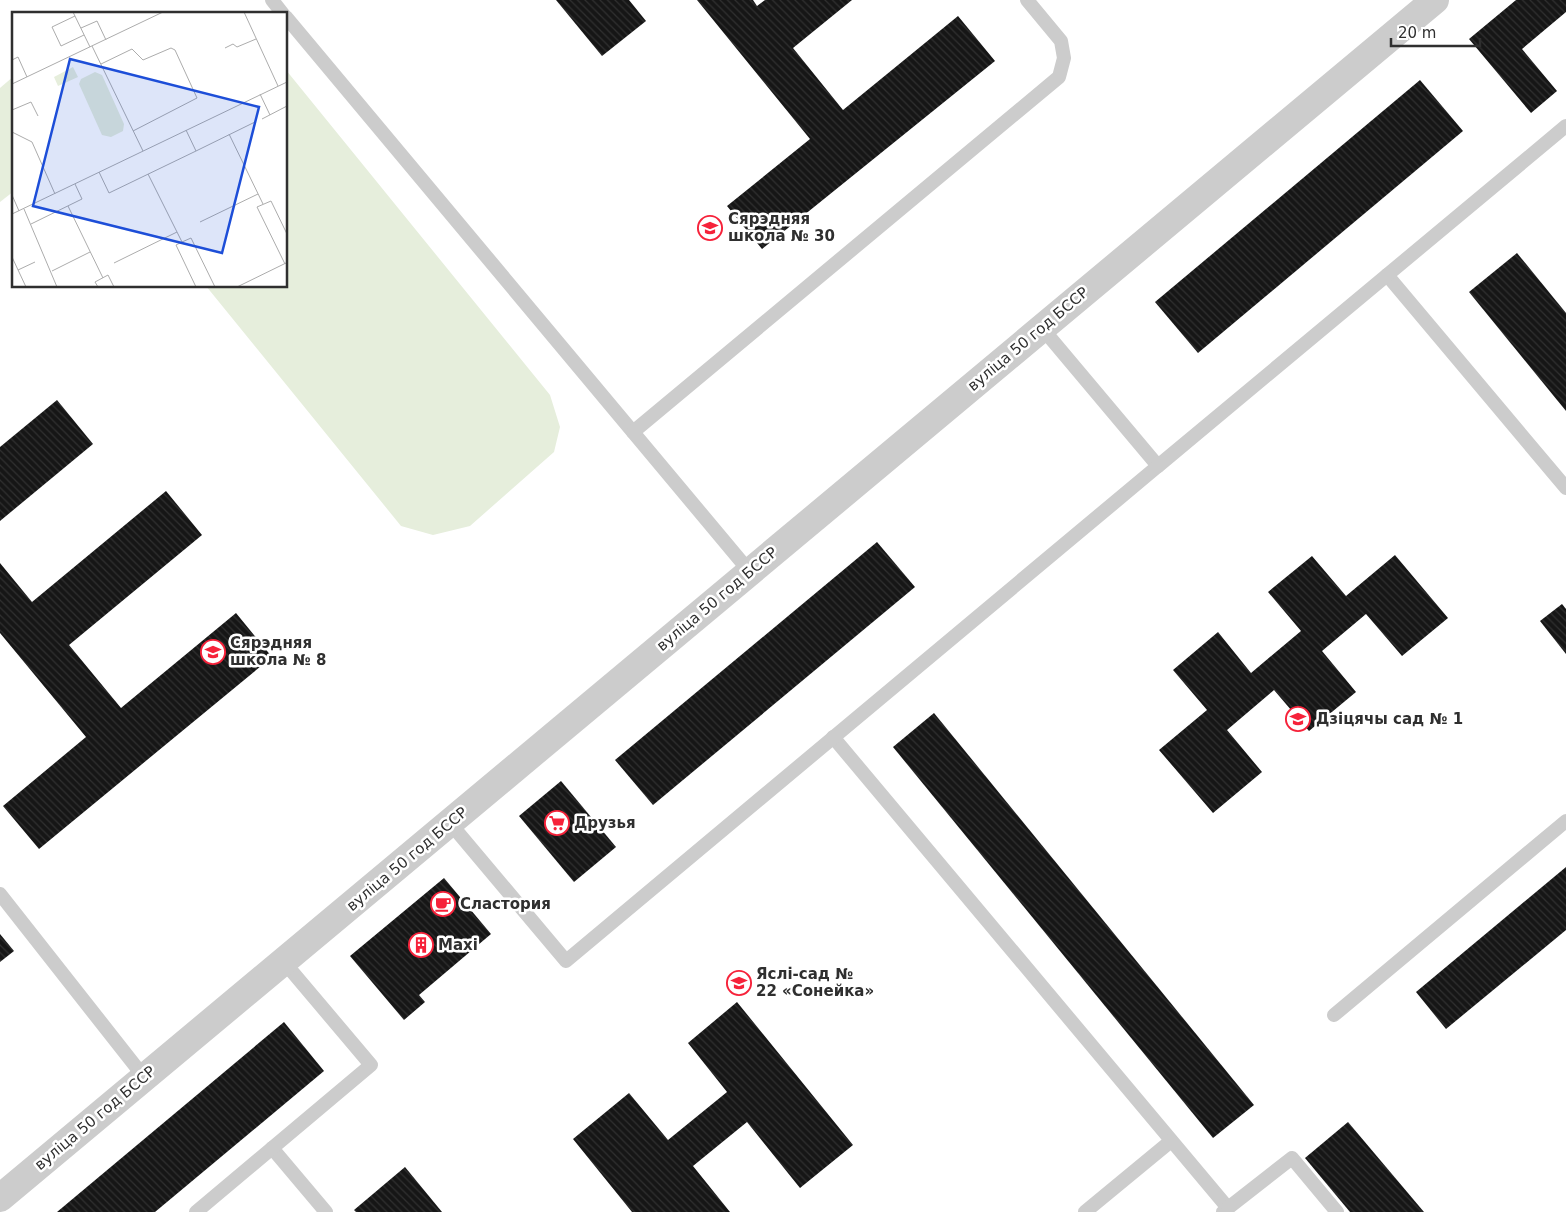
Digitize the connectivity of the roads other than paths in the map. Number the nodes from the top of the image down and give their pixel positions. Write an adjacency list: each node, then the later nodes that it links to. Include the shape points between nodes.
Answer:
1 (272, 0): 4 (lane)
2 (1027, 0): 9 (lane, via 1060,41 1064,58 1059,77)
3 (1435, 0): 8 (street, вуліца 50 год БССР)
4 (281, 12)
5 (288, 19): 9 (lane)
6 (1566, 126): 7 (lane)
7 (1387, 275): 10 (lane); 11 (lane)
8 (1042, 328): 10 (lane); 12 (street, вуліца 50 год БССР)
9 (633, 432): 12 (lane)
10 (1158, 466): 13 (lane)
11 (1566, 488)
12 (750, 572): 15 (street, вуліца 50 год БССР)
13 (833, 738): 15 (lane, via 566,961); 20 (lane)
14 (1566, 821): 18 (lane)
15 (450, 823): 17 (street, вуліца 50 год БССР)
16 (0, 894): 19 (lane)
17 (284, 962): 19 (street, вуліца 50 год БССР); 21 (lane, via 371,1066)
18 (1334, 1015)
19 (144, 1077): 22 (street, вуліца 50 год БССР)
20 (1171, 1141): 23 (lane); 26 (lane)
21 (272, 1148): 24 (lane); 25 (lane)
22 (0, 1198)
23 (1225, 1210): 27 (lane, via 1292,1158)
24 (196, 1212)
25 (326, 1212)
26 (1085, 1212)
27 (1337, 1212)

